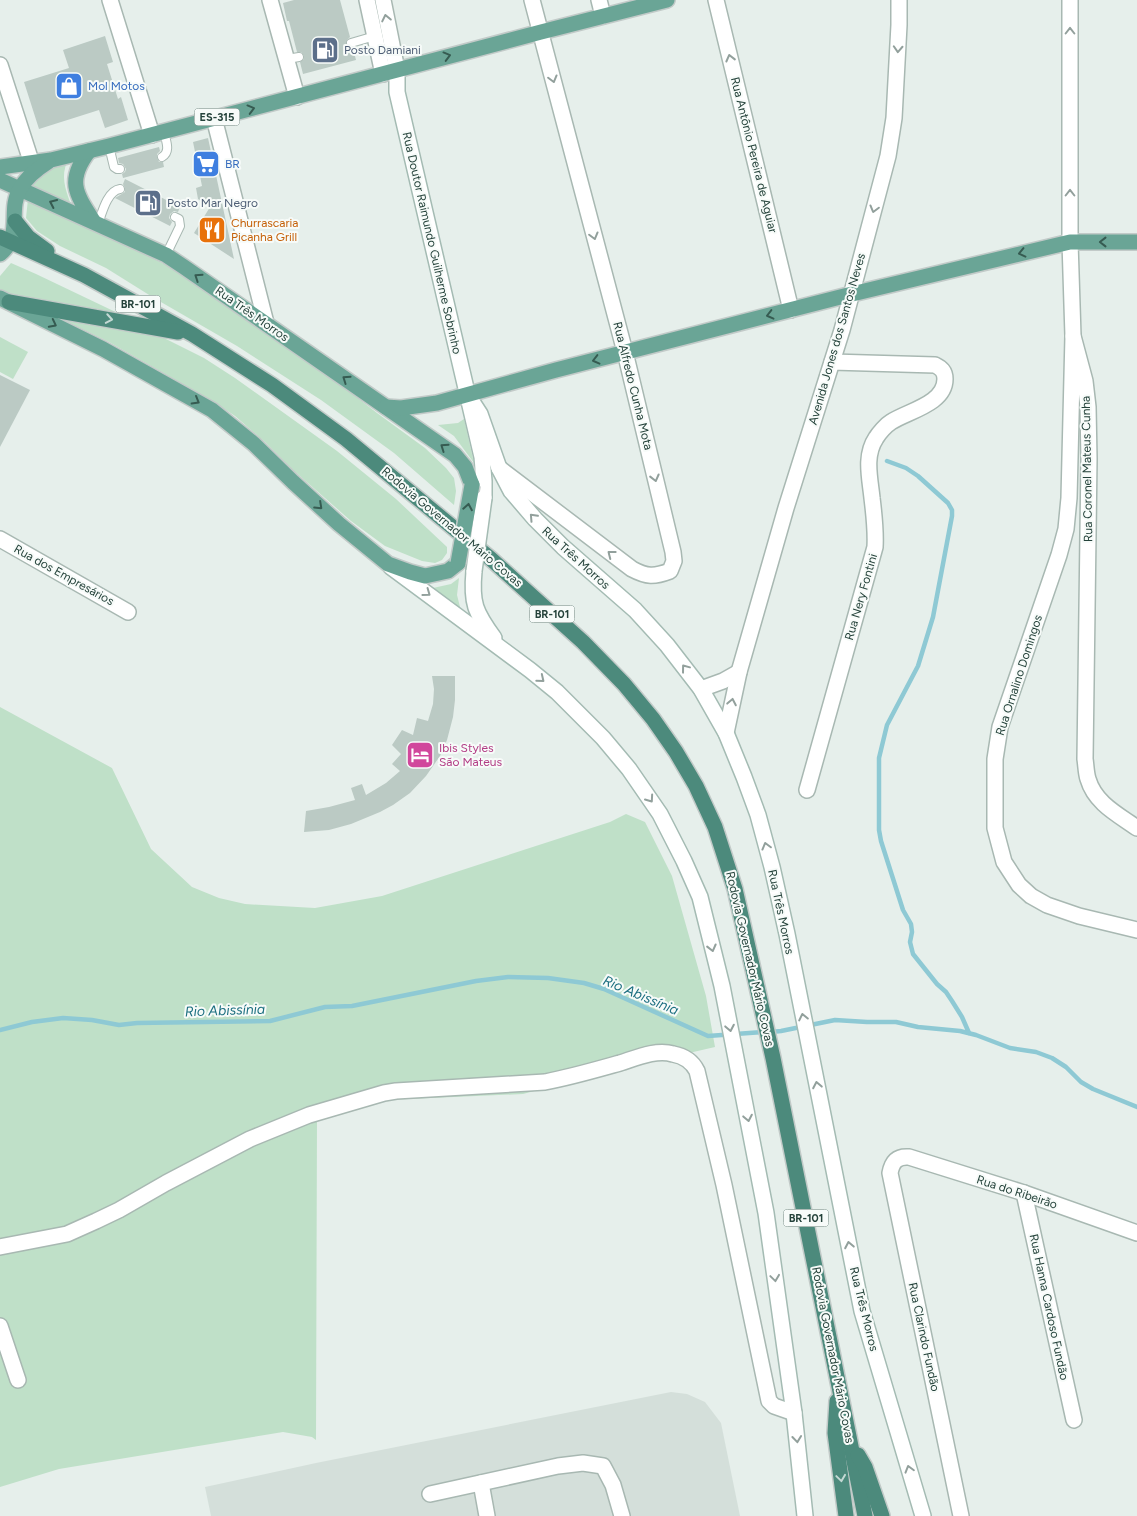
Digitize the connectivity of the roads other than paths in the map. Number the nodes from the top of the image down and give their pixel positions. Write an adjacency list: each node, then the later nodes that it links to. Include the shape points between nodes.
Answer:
1 (110, 0): 19 (street)
2 (270, 0): 17 (street, via 293,58)
3 (367, 0): 13 (street)
4 (382, 0): 16 (street, Rua Doutor Raimundo Guilherme Sobrinho, one-way to 4)
5 (532, 0): 12 (street, Rua Alfredo Cunha Mota)
6 (598, 0): 11 (street)
7 (667, 0): 11 (main road, ES-315)
8 (716, 0): 41 (street, Rua Antônio Pereira de Aguiar, one-way to 8)
9 (899, 0): 39 (street, Avenida Jones dos Santos Neves, one-way to 39, via 894,118 888,156)
10 (1070, 0): 34 (street, Rua Coronel Mateus Cunha, one-way to 10)
11 (603, 16): 12 (main road, ES-315)
12 (541, 32): 16 (main road, ES-315, one-way to 12); 45 (street, Rua Alfredo Cunha Mota, one-way to 45)
13 (375, 36): 14 (lane); 16 (street)
14 (352, 43)
15 (0, 65): 24 (street)
16 (390, 72): 17 (main road, ES-315); 47 (street, Rua Doutor Raimundo Guilherme Sobrinho)
17 (297, 97): 18 (main road, ES-315, one-way to 17)
18 (214, 118): 19 (main road, ES-315); 42 (street)
19 (158, 134): 20 (main road, ES-315); 22 (lane, via 168,150)
20 (109, 146): 21 (main road, ES-315); 25 (lane, via 114,167)
21 (89, 151): 24 (main road, ES-315); 32 (main road, via 80,162 75,182 78,194)
22 (162, 157)
23 (0, 167): 24 (main road, ES-315)
24 (34, 167): 28 (main road, ES-315)
25 (120, 169)
26 (0, 180): 28 (main road, Rua Três Morros)
27 (0, 187): 31 (main road, via 12,208)
28 (20, 188): 31 (main road); 32 (main road, Rua Três Morros, one-way to 28)
29 (120, 189): 32 (lane, via 110,194)
30 (175, 216): 37 (lane, via 180,226)
31 (15, 221): 33 (main road); 38 (highway, via 28,237)
32 (96, 223): 37 (main road, Rua Três Morros)
33 (6, 239): 36 (main road); 38 (highway, Rodovia Governador Mário Covas / BR-101)
34 (1070, 242): 35 (main road, one-way to 34); 39 (main road, one-way to 39); 44 (street, Rua Coronel Mateus Cunha)
35 (1137, 242)
36 (0, 254)
37 (166, 255): 42 (main road, Rua Três Morros, one-way to 37)
38 (84, 275): 43 (highway, Rodovia Governador Mário Covas / BR-101)
39 (852, 294): 41 (main road); 46 (street, Avenida Jones dos Santos Neves)
40 (5, 300): 43 (highway, one-way to 43); 51 (main road, Rua Três Morros, one-way to 51, via 103,349 212,410)
41 (791, 310): 45 (main road, one-way to 45)
42 (266, 323): 48 (main road, Rua Três Morros, one-way to 42)
43 (192, 334): 65 (highway, Rodovia Governador Mário Covas / BR-101, via 346,439 491,559 583,642 624,684 676,752 715,827 736,889)
44 (1073, 336): 58 (street, Rua Coronel Mateus Cunha, via 1088,407 1085,759 1094,794 1106,807); 59 (street, Rua Ornalino Domingos, via 1066,529 1060,555 1000,727 995,759 995,828 1004,862 1019,885 1031,896 1079,916)
45 (625, 352): 47 (main road, one-way to 47); 49 (street, Rua Alfredo Cunha Mota, one-way to 49, via 673,552 670,571 645,576 632,569)
46 (832, 362): 54 (street, Avenida Jones dos Santos Neves); 57 (street, Rua Nery Fontini, via 935,365 945,374 945,382 935,399 890,422 870,448 875,547)
47 (467, 394): 48 (main road, via 418,406); 49 (street, Rua Três Morros, via 480,414); 53 (street, Rua Doutor Raimundo Guilherme Sobrinho, bridge, via 483,468 484,498 472,586 474,605)
48 (386, 407): 51 (main road, Rua Três Morros, one-way to 48, bridge, via 426,576 448,571 458,562 472,485 465,467 455,455)
49 (499, 468): 55 (street, Rua Três Morros, one-way to 49, via 635,610 562,547 530,514 511,491)
50 (0, 539): 52 (street, Rua dos Empresários)
51 (388, 564): 53 (street, Rua Três Morros, one-way to 53)
52 (128, 612)
53 (502, 650): 67 (street, Rua Três Morros, one-way to 67, via 557,692 629,769 660,814 700,897 722,986 766,1213)
54 (739, 672): 55 (street); 56 (street, Avenida Jones dos Santos Neves, one-way to 54)
55 (701, 689): 56 (street, Rua Três Morros)
56 (726, 733): 78 (street, Rua Três Morros, one-way to 56, via 862,1311 772,867 758,815)
57 (807, 790)
58 (1137, 828)
59 (1137, 930)
60 (896, 1160): 61 (street, Rua do Ribeirão, via 902,1156 909,1157); 79 (street, Rua Clarindo Fundão, via 890,1173)
61 (1024, 1194): 62 (street, Rua do Ribeirão); 68 (street, Rua Hanna Cardoso Fundão)
62 (1137, 1233)
63 (0, 1247): 67 (street, via 67,1234 119,1210 250,1139 309,1115 384,1093 545,1082 652,1054 672,1053 688,1060 696,1071 724,1185 769,1401)
64 (0, 1326): 66 (street)
65 (838, 1377): 69 (highway, Rodovia Governador Mário Covas / BR-101); 75 (highway, one-way to 75, via 835,1433)
66 (18, 1380)
67 (794, 1413): 74 (street, Rua Três Morros, one-way to 74)
68 (1074, 1420)
69 (852, 1446): 76 (highway, Rodovia Governador Mário Covas / BR-101); 77 (highway, via 865,1467)
70 (480, 1483): 71 (street); 72 (street); 73 (street, via 558,1466 582,1463 603,1466 613,1485)
71 (430, 1494)
72 (487, 1516)
73 (622, 1516)
74 (805, 1516)
75 (846, 1516)
76 (865, 1516)
77 (882, 1516)
78 (922, 1516)
79 (961, 1516)

